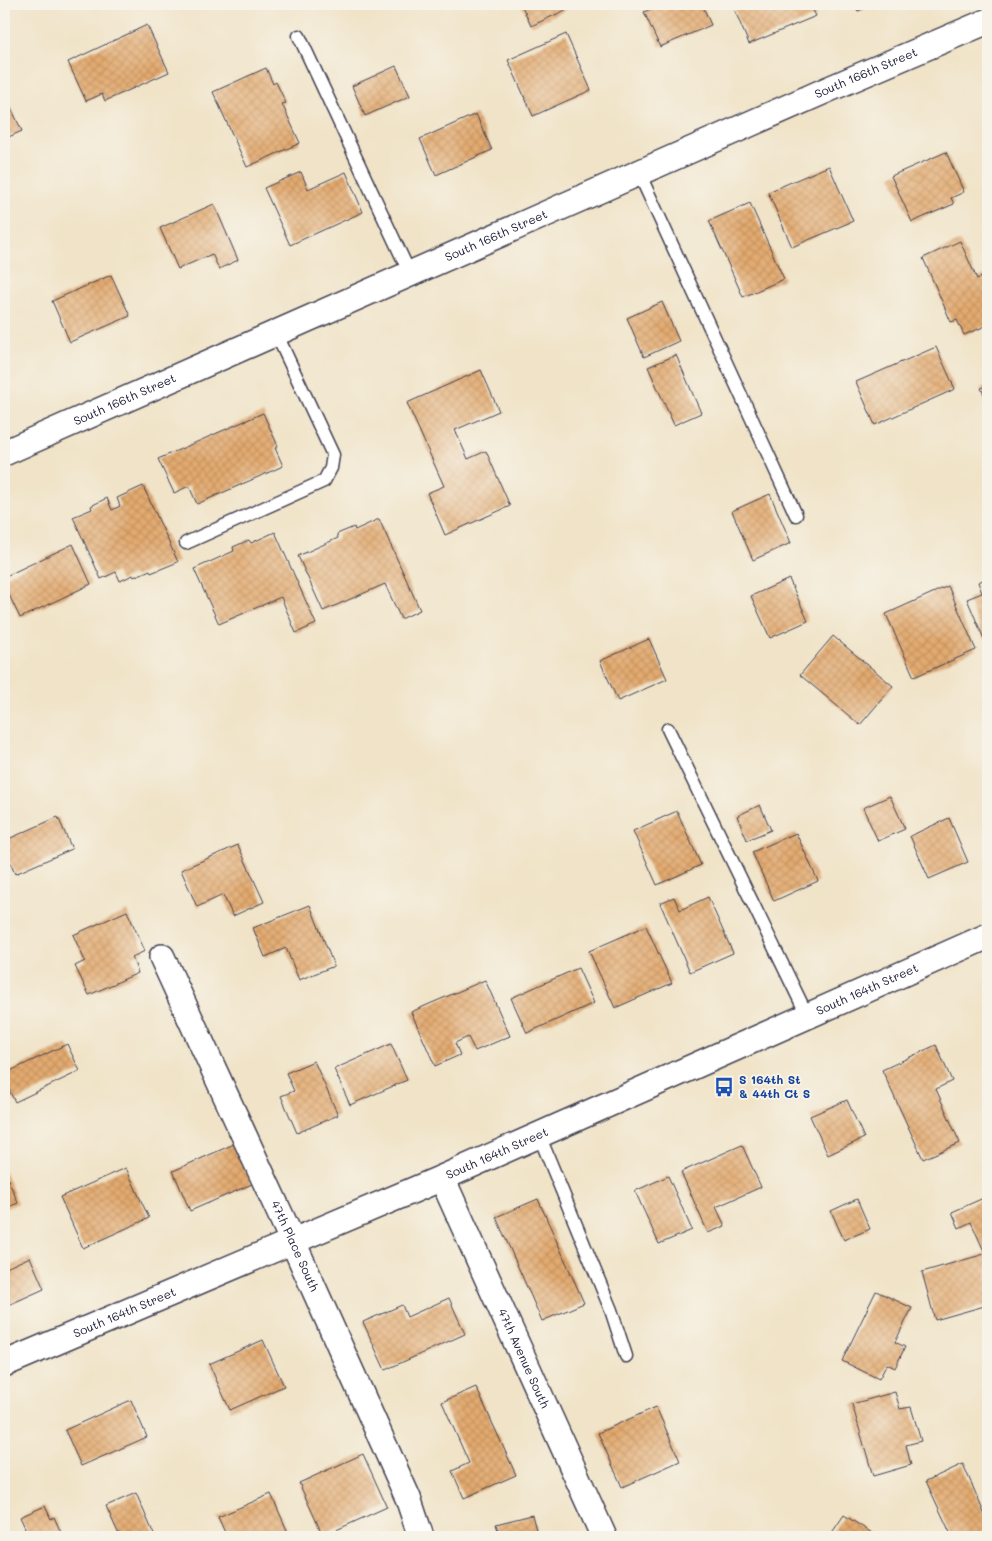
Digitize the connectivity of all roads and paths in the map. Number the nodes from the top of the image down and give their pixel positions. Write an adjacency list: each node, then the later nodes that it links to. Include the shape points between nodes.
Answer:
1 (988, 21): 3 (street, South 166th Street)
2 (299, 36): 4 (lane)
3 (638, 173): 4 (street, South 166th Street); 7 (lane)
4 (410, 274): 5 (street, South 166th Street)
5 (276, 332): 6 (street, South 166th Street); 8 (lane, via 333,454 331,468 324,481)
6 (4, 453)
7 (796, 515)
8 (186, 543)
9 (668, 729): 12 (lane)
10 (988, 936): 12 (street, South 164th Street)
11 (162, 957): 15 (street, 47th Place South)
12 (807, 1016): 13 (street, South 164th Street)
13 (539, 1135): 14 (street, South 164th Street); 16 (lane, via 611,1310)
14 (442, 1178): 15 (street, South 164th Street); 19 (street, 47th Avenue South)
15 (293, 1242): 17 (street, South 164th Street); 18 (street, 47th Place South, via 408,1498)
16 (626, 1356)
17 (4, 1364)
18 (421, 1537)
19 (604, 1537)

